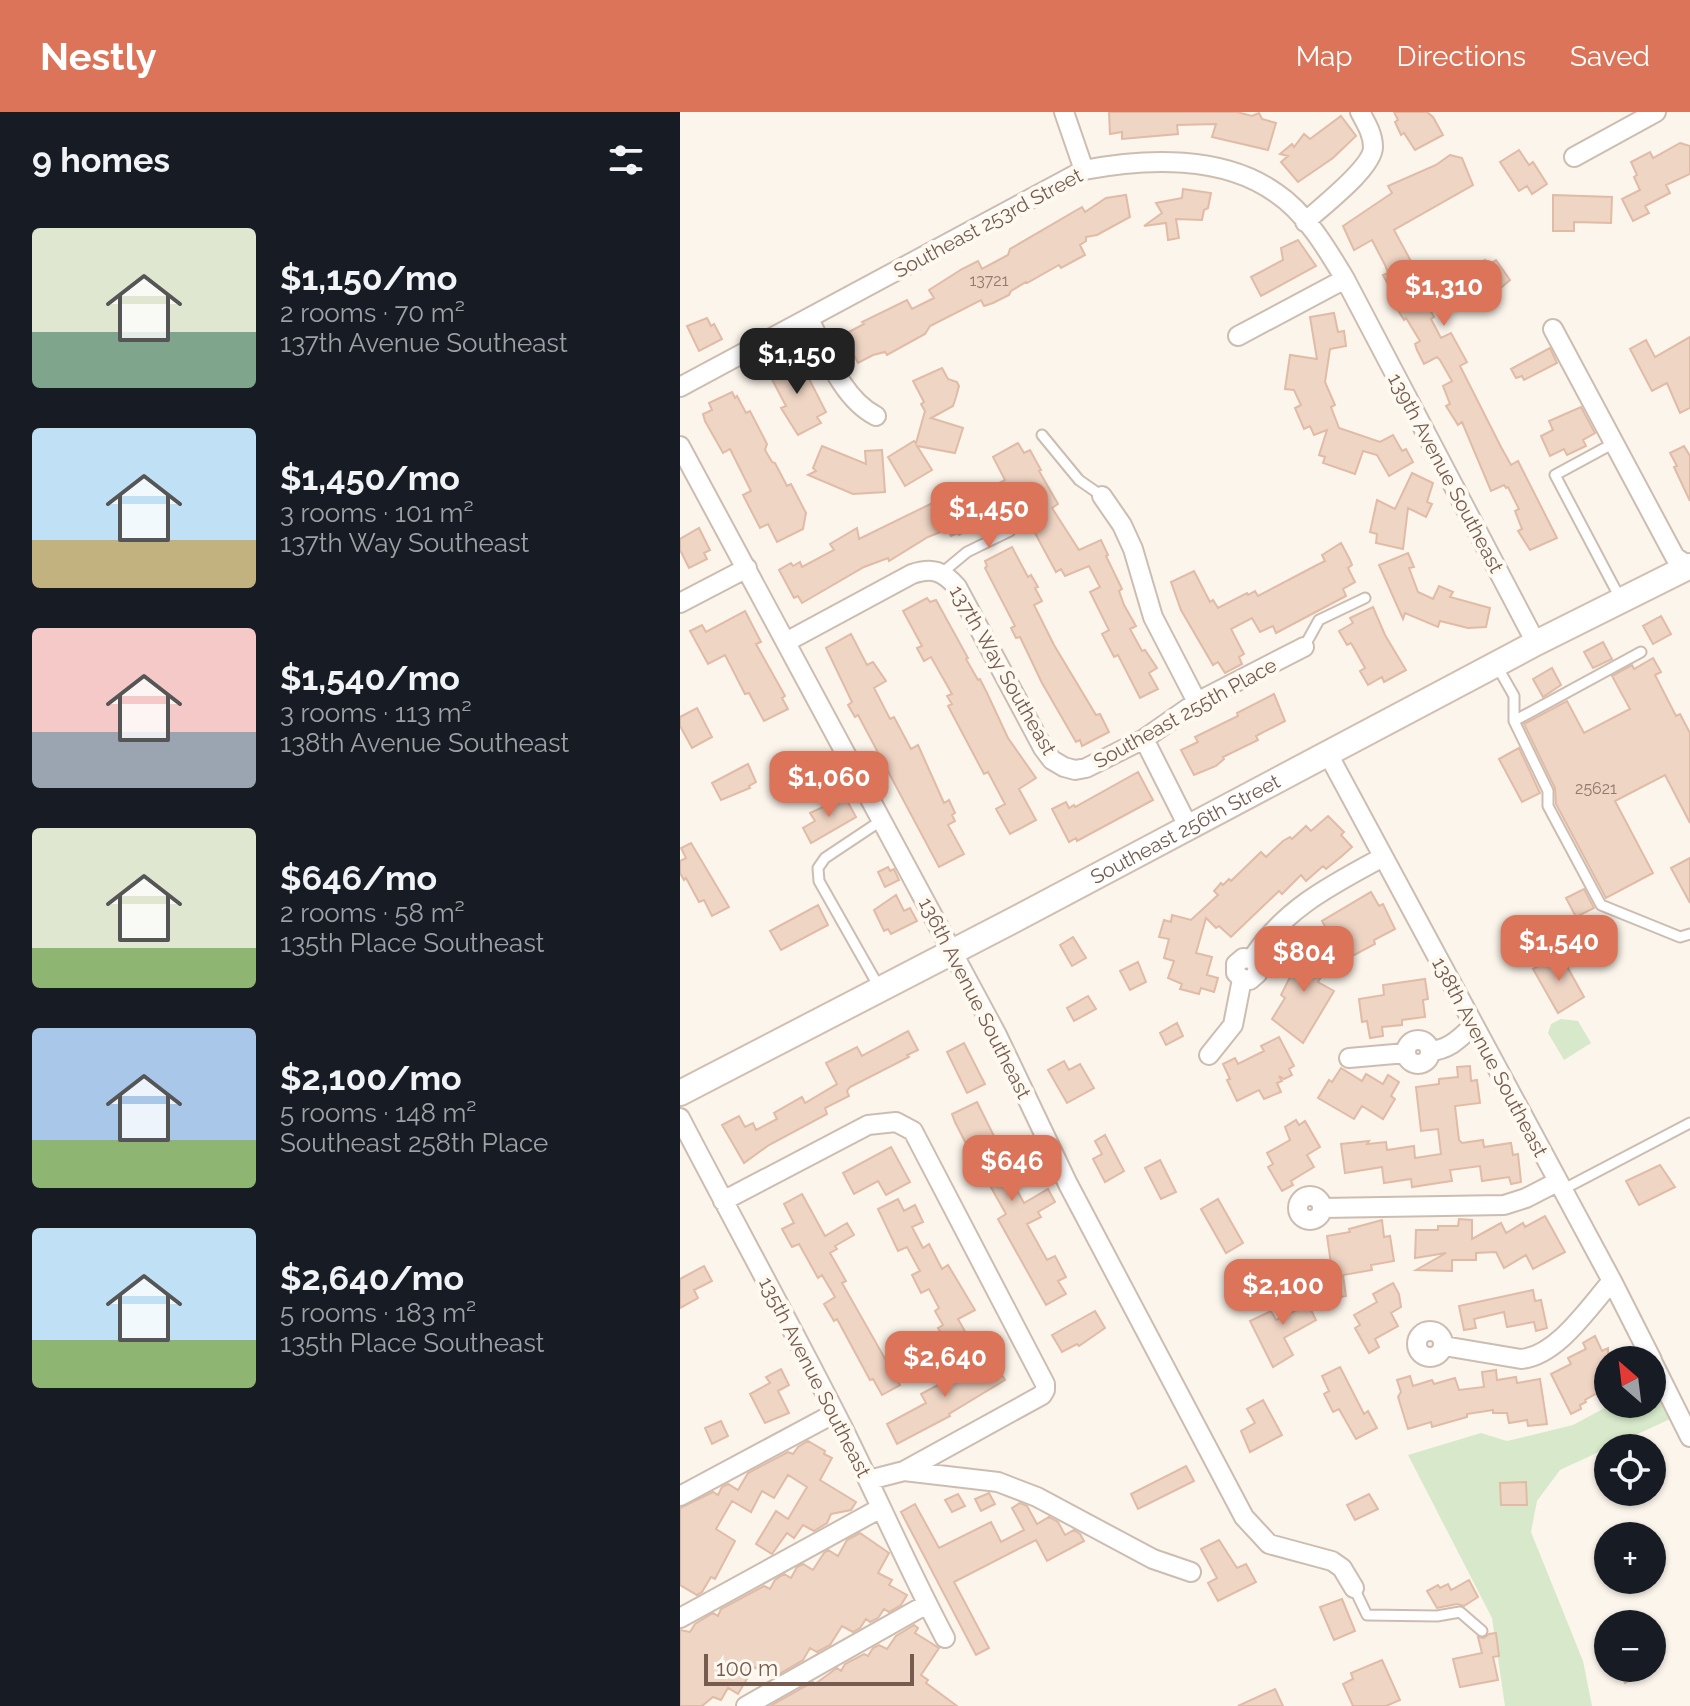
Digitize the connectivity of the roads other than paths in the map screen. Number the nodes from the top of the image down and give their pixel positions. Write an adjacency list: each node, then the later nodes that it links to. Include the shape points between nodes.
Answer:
1 (1064, 112): 5 (street)
2 (1360, 112): 6 (street, via 1374,151 1367,164)
3 (1656, 112): 4 (street)
4 (1574, 157)
5 (1084, 170): 6 (street, Southeast 253rd Street, via 1201,164 1247,176 1278,193); 8 (street, Southeast 253rd Street)
6 (1305, 222): 7 (street, 139th Avenue Southeast)
7 (1345, 279): 10 (street); 25 (street, 139th Avenue Southeast)
8 (809, 319): 11 (street, Southeast 253rd Street); 12 (street, via 854,401)
9 (1553, 329): 14 (street)
10 (1238, 336)
11 (680, 387)
12 (876, 416)
13 (1042, 435): 16 (lane, via 1079,480)
14 (1614, 443): 18 (street, via 1675,557); 22 (lane, via 1555,475)
15 (680, 446): 19 (street, 136th Avenue Southeast)
16 (1102, 496): 29 (street, via 1122,525 1153,617)
17 (1010, 531): 20 (lane, via 967,552)
18 (1690, 566): 22 (main road, Southeast 256th Street)
19 (747, 568): 23 (street); 24 (street, 136th Avenue Southeast)
20 (943, 572): 24 (street, via 926,569 912,574); 33 (street, 137th Way Southeast, via 957,587 1043,748)
21 (1365, 598): 26 (lane, via 1319,620)
22 (1621, 601): 25 (main road, Southeast 256th Street)
23 (680, 603)
24 (786, 642): 34 (street, 136th Avenue Southeast)
25 (1536, 643): 28 (main road, Southeast 256th Street)
26 (1304, 647): 29 (street, Southeast 255th Place)
27 (1641, 652): 30 (lane)
28 (1496, 664): 30 (lane, via 1514,696); 32 (main road, Southeast 256th Street)
29 (1197, 702): 31 (street, Southeast 255th Place)
30 (1514, 721): 37 (lane, via 1548,791 1548,806 1601,905 1680,937)
31 (1144, 739): 33 (street, Southeast 255th Place, via 1086,768); 35 (street)
32 (1328, 754): 35 (main road, Southeast 256th Street); 36 (street, 138th Avenue Southeast)
33 (1064, 767)
34 (882, 820): 38 (street, 136th Avenue Southeast); 39 (lane, via 818,868 819,881)
35 (1189, 828): 38 (main road, Southeast 256th Street)
36 (1383, 857): 40 (street, 138th Avenue Southeast); 41 (street, via 1290,913 1264,940 1252,959 1257,974 1242,979 1233,1025)
37 (1690, 934)
38 (953, 952): 39 (main road, Southeast 256th Street); 60 (street, 136th Avenue Southeast, via 1244,1517 1269,1544 1332,1561)
39 (881, 990): 43 (main road, Southeast 256th Street)
40 (1473, 1026): 42 (street, via 1439,1051 1430,1051 1417,1040 1406,1053); 46 (street, 138th Avenue Southeast)
41 (1209, 1055)
42 (1349, 1058)
43 (680, 1093)
44 (680, 1118): 47 (street, 135th Avenue Southeast)
45 (1690, 1123): 46 (lane)
46 (1560, 1186): 48 (street, via 1504,1205); 49 (street, 138th Avenue Southeast)
47 (723, 1201): 53 (street, 135th Avenue Southeast); 55 (street, via 868,1125 881,1121 913,1131 1045,1390)
48 (1322, 1208)
49 (1612, 1281): 50 (street, via 1552,1347 1533,1358); 51 (street, 138th Avenue Southeast)
50 (1444, 1346)
51 (1645, 1346)
52 (1666, 1388): 54 (street, 138th Avenue Southeast)
53 (835, 1413): 56 (street, 135th Avenue Southeast); 57 (street)
54 (1690, 1437)
55 (904, 1471): 56 (street); 59 (street, via 1019,1488 1153,1559)
56 (869, 1480): 58 (street, 135th Avenue Southeast)
57 (680, 1496)
58 (879, 1509): 61 (street, 135th Avenue Southeast); 62 (street)
59 (1191, 1572)
60 (1354, 1588): 63 (lane, via 1367,1615 1460,1612)
61 (927, 1604): 64 (street, 135th Avenue Southeast); 65 (street)
62 (680, 1618)
63 (1482, 1631)
64 (945, 1638)
65 (746, 1706)

